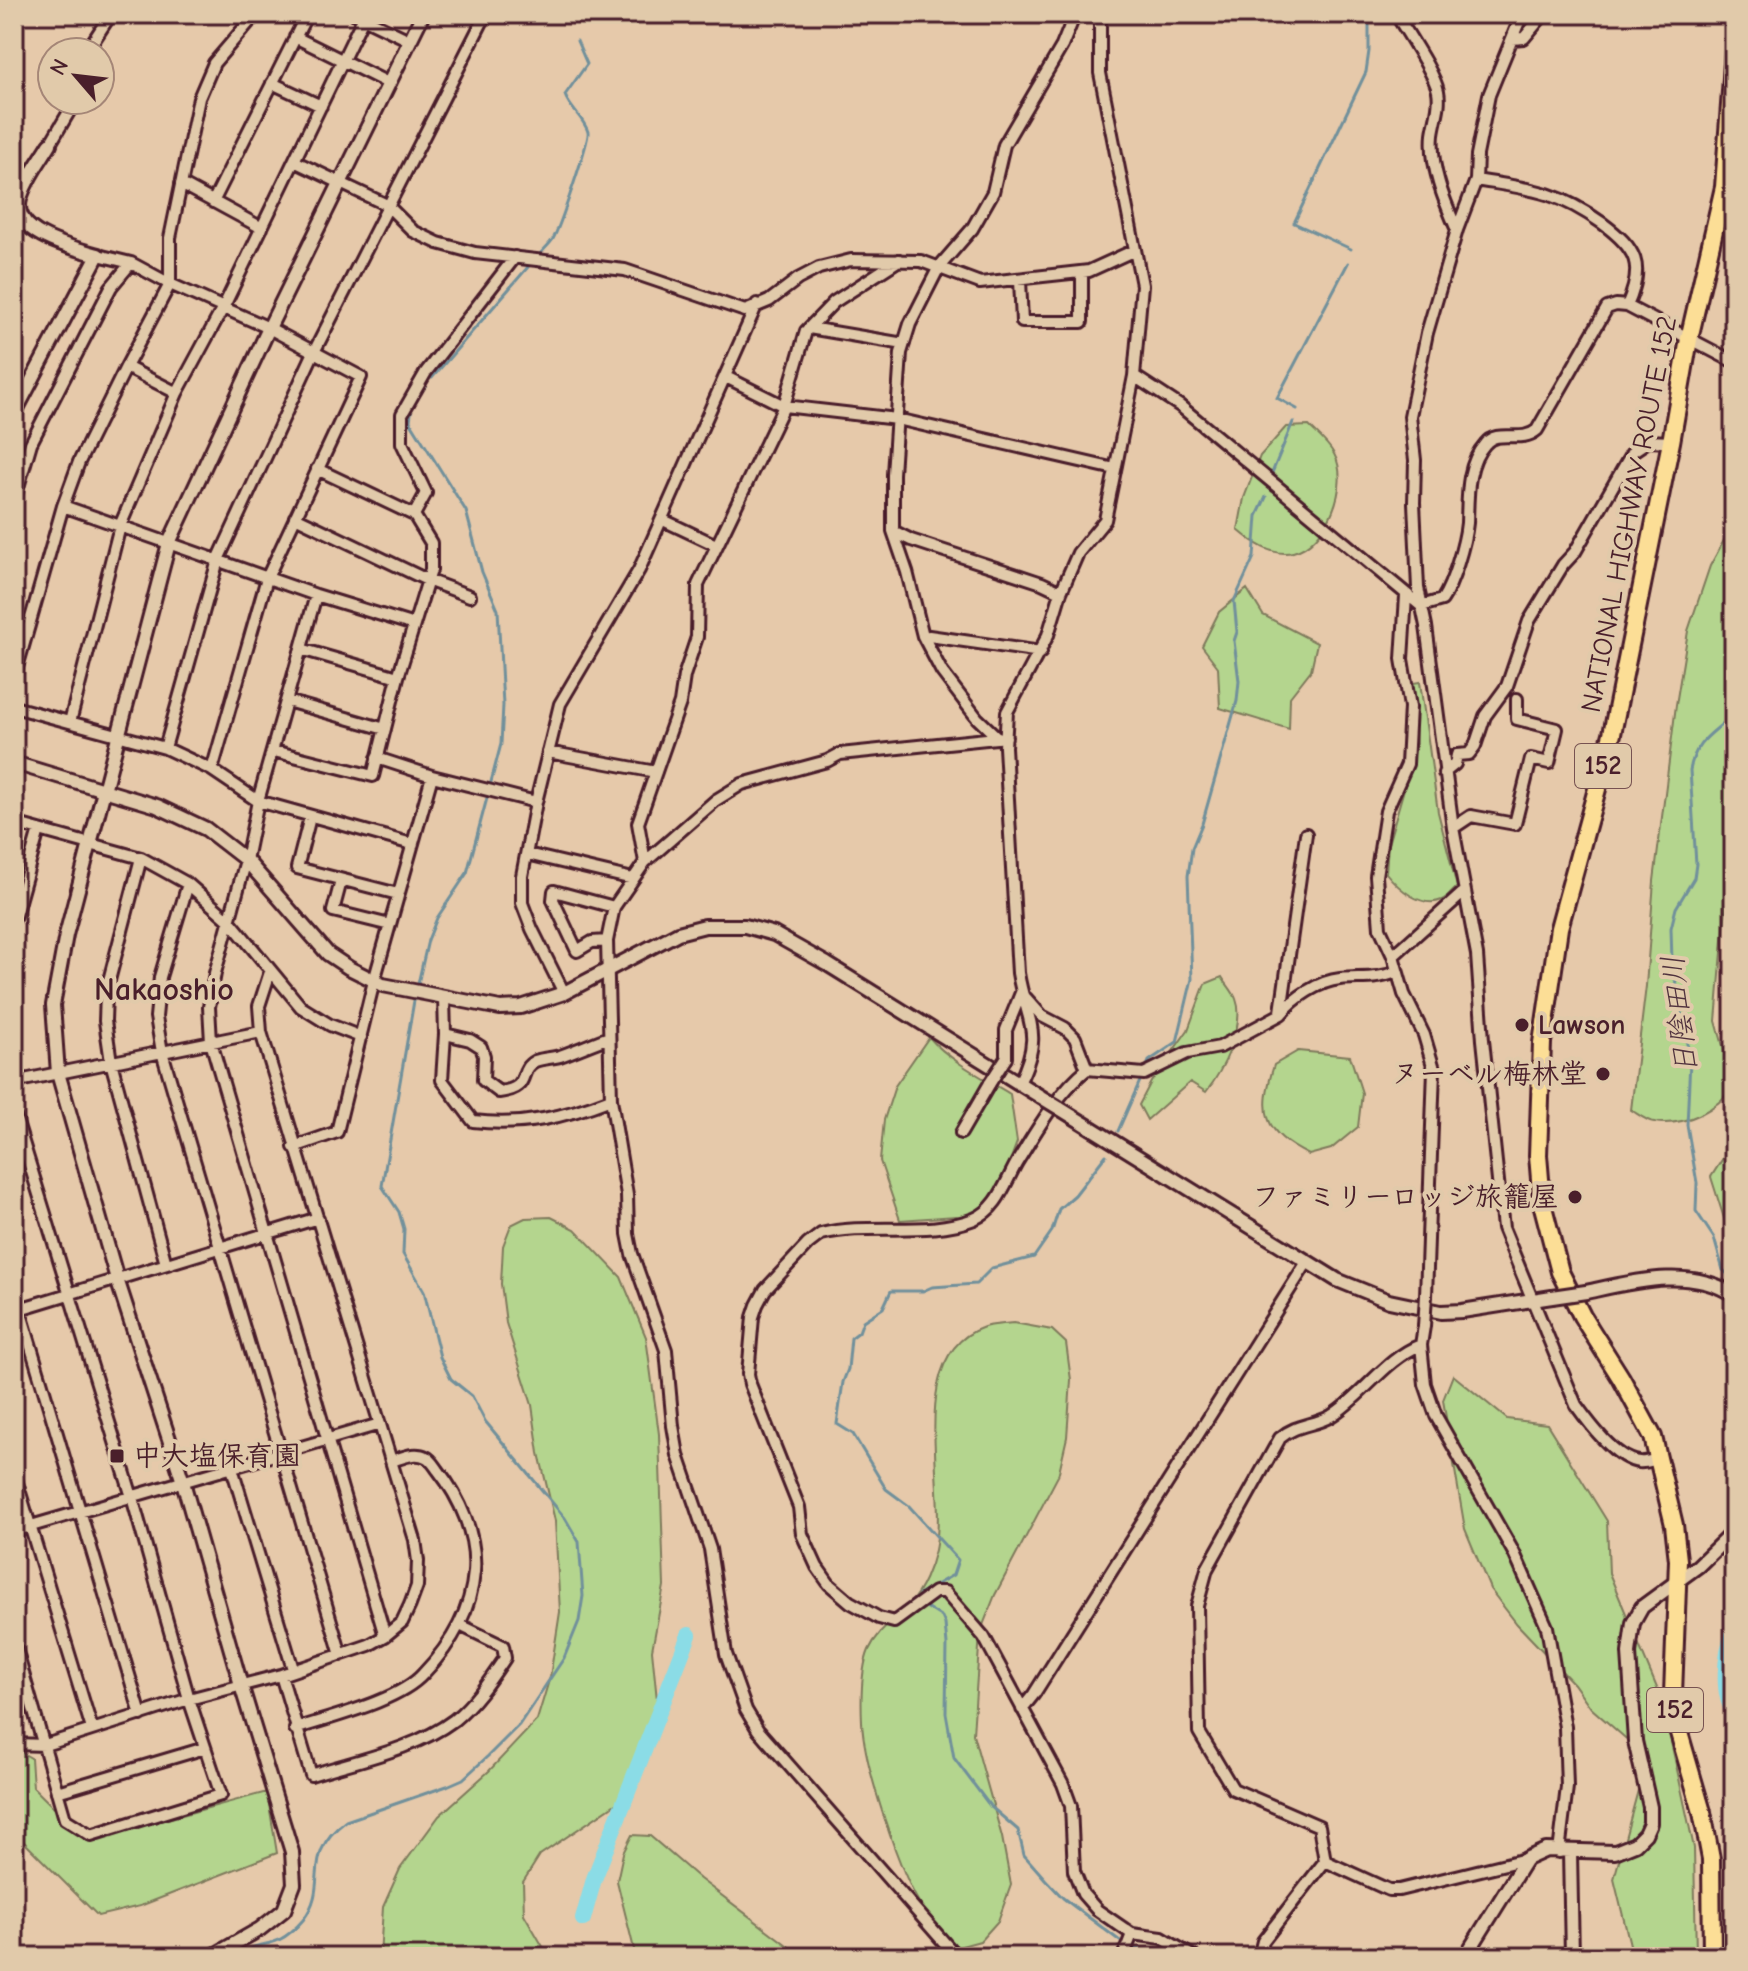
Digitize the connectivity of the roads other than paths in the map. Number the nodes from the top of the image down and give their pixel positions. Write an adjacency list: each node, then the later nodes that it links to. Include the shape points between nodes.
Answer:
1 (111, 14): 12 (street)
2 (256, 14): 26 (street, via 207,76)
3 (307, 14): 13 (street)
4 (423, 14): 15 (street)
5 (486, 14): 28 (street)
6 (1075, 14): 36 (street, via 1004,145 993,192 972,229)
7 (1100, 14): 31 (street, via 1100,73)
8 (1396, 14): 30 (street, via 1438,88 1433,154)
9 (1522, 14): 14 (street)
10 (1544, 14): 14 (street, via 1524,38)
11 (361, 15): 15 (street); 17 (street)
12 (97, 36)
13 (295, 37): 17 (street); 18 (street)
14 (1512, 39): 24 (street, via 1489,95)
15 (409, 40): 19 (street)
16 (1734, 50): 45 (highway, NATIONAL HIGHWAY ROUTE 152 / 152, via 1724,187)
17 (343, 61): 19 (street); 20 (street)
18 (272, 83): 20 (street); 27 (street)
19 (388, 83): 25 (street)
20 (321, 106): 23 (street)
21 (67, 116): 22 (street)
22 (50, 144): 32 (street, via 20,196 21,220 32,230)
23 (294, 161): 25 (street); 29 (street)
24 (1476, 180): 30 (street); 42 (street, via 1551,194 1577,205 1625,240 1636,263 1635,288)
25 (340, 181): 28 (street); 43 (street)
26 (181, 184): 27 (street); 39 (street, via 170,238)
27 (213, 202): 29 (street)
28 (387, 205): 33 (street, via 413,231 438,243); 47 (street)
29 (262, 228): 41 (street)
30 (1457, 230): 75 (street, via 1410,416)
31 (1135, 250): 37 (street); 50 (street, via 1142,285)
32 (98, 255): 35 (street); 54 (street)
33 (515, 257): 40 (street, via 625,270 745,311); 61 (street, via 426,372 402,414 402,443 426,493)
34 (899, 260): 36 (street); 40 (street, via 851,260 819,268); 44 (street, via 834,302)
35 (131, 263): 39 (street); 59 (street, via 111,287 31,443)
36 (939, 267): 38 (street, via 980,283); 46 (street)
37 (1082, 272): 38 (street); 38 (street, via 1082,322 1022,322)
38 (1020, 280)
39 (170, 284): 41 (street); 49 (street)
40 (757, 304): 51 (street)
41 (224, 306): 43 (street); 52 (street)
42 (1627, 306): 45 (street); 75 (street, via 1607,308 1531,436 1495,436 1484,445 1467,488 1467,527 1448,591 1442,600)
43 (269, 328): 47 (street); 66 (street)
44 (809, 328): 46 (street); 53 (street)
45 (1689, 339): 48 (street); 56 (highway, NATIONAL HIGHWAY ROUTE 152 / 152)
46 (904, 344): 55 (street)
47 (314, 352): 57 (street, via 361,377); 68 (street)
48 (1734, 362)
49 (126, 367): 52 (street); 60 (street)
50 (1134, 376): 58 (street); 74 (street, via 1180,406)
51 (726, 377): 53 (street); 63 (street)
52 (177, 393): 64 (street)
53 (784, 406): 55 (street); 67 (street)
54 (14, 414)
55 (897, 419): 58 (street); 65 (street)
56 (1671, 442): 96 (street, via 1648,441 1633,451 1529,621 1507,686 1485,716 1475,746 1469,754 1457,755); 161 (highway, NATIONAL HIGHWAY ROUTE 152 / 152, via 1612,734 1559,928 1542,1043 1538,1155 1542,1203 1560,1272 1653,1437)
57 (317, 469): 61 (street); 62 (street)
58 (1115, 469): 71 (street, via 1105,520 1078,553)
59 (14, 501)
60 (63, 506): 64 (street); 81 (street)
61 (414, 515): 70 (street, via 431,543)
62 (295, 517): 69 (street); 70 (street)
63 (663, 520): 67 (street); 91 (street, via 560,704)
64 (120, 526): 66 (street); 85 (street)
65 (893, 531): 71 (street); 77 (street)
66 (169, 543): 68 (street); 87 (street)
67 (716, 545): 95 (street, via 698,585 697,637)
68 (218, 560): 69 (street); 89 (street)
69 (267, 578): 72 (street); 94 (street)
70 (427, 580): 73 (street); 76 (street)
71 (1061, 592): 79 (street)
72 (316, 595): 76 (street); 78 (street)
73 (470, 596)
74 (1406, 596): 75 (street); 122 (street, via 1402,659 1410,707 1407,764 1386,811 1376,876 1380,928)
75 (1421, 606): 96 (street)
76 (414, 625): 80 (street)
77 (925, 640): 79 (street, via 929,636); 88 (street, via 977,718)
78 (301, 649): 80 (street); 83 (street)
79 (1041, 652): 88 (street, via 1007,712)
80 (398, 677): 86 (street)
81 (14, 678)
82 (1517, 699): 103 (street, via 1517,719 1557,729 1549,763 1531,759 1515,824 1471,816)
83 (287, 701): 86 (street); 90 (street)
84 (14, 707): 85 (street)
85 (70, 722): 87 (street)
86 (385, 729): 92 (street)
87 (119, 735): 89 (street); 98 (street)
88 (1002, 738): 111 (street, via 840,754 742,784); 128 (street)
89 (165, 748): 94 (street)
90 (274, 751): 92 (street, via 373,776); 99 (street)
91 (548, 752): 95 (street); 100 (street)
92 (377, 758): 97 (street)
93 (14, 763): 98 (street)
94 (212, 770): 99 (street)
95 (656, 772): 111 (street, via 638,823)
96 (1444, 773): 103 (street)
97 (432, 776): 100 (street); 107 (street)
98 (106, 791): 106 (street); 110 (street, via 157,806 206,829)
99 (258, 801): 101 (street); 110 (street)
100 (536, 802): 108 (street)
101 (310, 817): 107 (street); 113 (street, via 297,868)
102 (14, 823): 104 (street)
103 (1453, 828): 115 (street)
104 (39, 830): 106 (street); 118 (street)
105 (1306, 834): 130 (street)
106 (91, 843): 109 (street); 139 (street, via 56,981)
107 (412, 844): 116 (street)
108 (527, 854): 112 (street); 127 (street, via 522,903)
109 (141, 858): 114 (street); 137 (street, via 106,992)
110 (246, 860): 119 (street); 126 (street, via 328,954)
111 (645, 862): 112 (street)
112 (633, 879): 117 (street)
113 (341, 881): 116 (street); 120 (street, via 333,911)
114 (188, 884): 119 (street); 136 (street, via 160,977 156,1017)
115 (1464, 892): 122 (street); 155 (street, via 1477,955 1503,1228)
116 (398, 894): 120 (street)
117 (614, 907): 121 (street); 121 (street, via 554,891 553,900 577,951)
118 (14, 919)
119 (230, 921): 124 (street); 135 (street, via 209,1007)
120 (390, 925): 126 (street)
121 (607, 941): 123 (street)
122 (1393, 956): 125 (street)
123 (608, 971): 127 (street); 134 (street); 141 (street, via 658,942 705,926 745,926 774,934)
124 (270, 972): 131 (street, via 259,1006); 133 (street, via 301,1007)
125 (1396, 972): 130 (street, via 1323,982); 157 (street, bridge, via 1434,1069)
126 (374, 981): 129 (street); 133 (street)
127 (564, 993): 129 (street, via 500,1008)
128 (1021, 993): 138 (street, via 1042,1016 1075,1038); 141 (street, via 1034,1041); 144 (street, bridge, via 1006,1030 1006,1058)
129 (442, 997): 132 (street)
130 (1281, 1014): 138 (street, via 1220,1047 1187,1053 1144,1074)
131 (261, 1032): 135 (street); 145 (street)
132 (445, 1034): 134 (street, via 481,1047 483,1080 499,1092 523,1082 536,1061); 142 (street, via 442,1080 473,1121 546,1120)
133 (361, 1037): 145 (street, via 337,1132)
134 (609, 1037): 142 (street)
135 (211, 1042): 136 (street); 147 (street)
136 (162, 1052): 137 (street); 148 (street)
137 (111, 1062): 139 (street); 150 (street)
138 (1087, 1069): 180 (street, via 1072,1081 991,1208 974,1219 949,1224 821,1234 765,1290 753,1317 750,1384 817,1567 850,1602 894,1622 935,1592 945,1592 984,1637)
139 (58, 1073): 140 (street); 151 (street)
140 (14, 1082)
141 (1019, 1083): 149 (street, bridge)
142 (611, 1099): 193 (street, via 632,1254 666,1350 678,1455 710,1549 726,1654 746,1710 782,1759)
143 (14, 1113): 153 (street)
144 (961, 1133)
145 (294, 1147): 146 (street)
146 (318, 1218): 147 (street); 158 (street)
147 (267, 1234): 148 (street); 159 (street)
148 (219, 1248): 150 (street); 160 (street)
149 (1307, 1262): 155 (street, via 1389,1301 1441,1312); 180 (street)
150 (166, 1264): 151 (street)
151 (117, 1279): 153 (street); 165 (street)
152 (14, 1290): 156 (street)
153 (68, 1294): 156 (street); 166 (street)
154 (1734, 1295): 155 (street, bridge, via 1699,1280 1656,1280)
155 (1534, 1300): 161 (street, via 1576,1405 1592,1426 1637,1462)
156 (17, 1310): 167 (street)
157 (1421, 1345): 188 (street, via 1425,1384 1436,1416 1514,1553 1547,1627 1565,1727); 190 (street, via 1329,1417 1290,1429 1280,1438 1207,1569 1197,1606 1199,1732 1233,1789 1319,1826)
158 (380, 1424): 159 (street); 162 (street)
159 (329, 1439): 160 (street); 173 (street)
160 (280, 1453): 163 (street); 175 (street)
161 (1658, 1459): 171 (highway, NATIONAL HIGHWAY ROUTE 152 / 152, via 1674,1525)
162 (391, 1461): 172 (street, via 415,1454 428,1457 463,1510 474,1571); 173 (street, via 418,1561 410,1605 402,1622)
163 (232, 1468): 165 (street); 176 (street)
164 (14, 1473): 168 (street)
165 (183, 1482): 166 (street); 178 (street)
166 (132, 1497): 167 (street); 179 (street)
167 (82, 1511): 168 (street); 181 (street)
168 (30, 1526): 169 (street); 182 (street)
169 (14, 1531)
170 (1734, 1531): 171 (street)
171 (1677, 1580): 188 (street, via 1642,1607 1633,1623 1629,1653 1635,1741 1650,1823 1635,1844 1615,1852); 199 (highway, NATIONAL HIGHWAY ROUTE 152 / 152, via 1675,1719 1711,1859)
172 (460, 1625): 183 (street, via 422,1676 399,1693); 183 (street, via 503,1646 505,1658 464,1710 430,1735 310,1776)
173 (385, 1636): 175 (street)
174 (14, 1642): 185 (street)
175 (341, 1655): 176 (street)
176 (293, 1669): 177 (street)
177 (281, 1675): 178 (street); 183 (street)
178 (241, 1685): 179 (street); 192 (street, via 292,1852 294,1884 274,1920)
179 (189, 1699): 181 (street); 186 (street)
180 (1022, 1709): 191 (street, via 1071,1806 1074,1871 1083,1894)
181 (141, 1715): 182 (street)
182 (92, 1729): 185 (street)
183 (295, 1729)
184 (14, 1744): 185 (street)
185 (45, 1745): 187 (street)
186 (205, 1748): 187 (street); 187 (street, via 221,1795 91,1835 65,1819)
187 (57, 1792)
188 (1565, 1852): 189 (street, via 1546,1850); 198 (street)
189 (1526, 1859): 190 (street, via 1389,1890); 197 (street)
190 (1325, 1861): 196 (street, via 1263,1941)
191 (1132, 1934): 194 (street); 195 (street, via 1162,1938)
192 (211, 1957)
193 (957, 1957)
194 (1123, 1957)
195 (1194, 1957)
196 (1259, 1957)
197 (1465, 1957)
198 (1572, 1957)
199 (1712, 1957)

